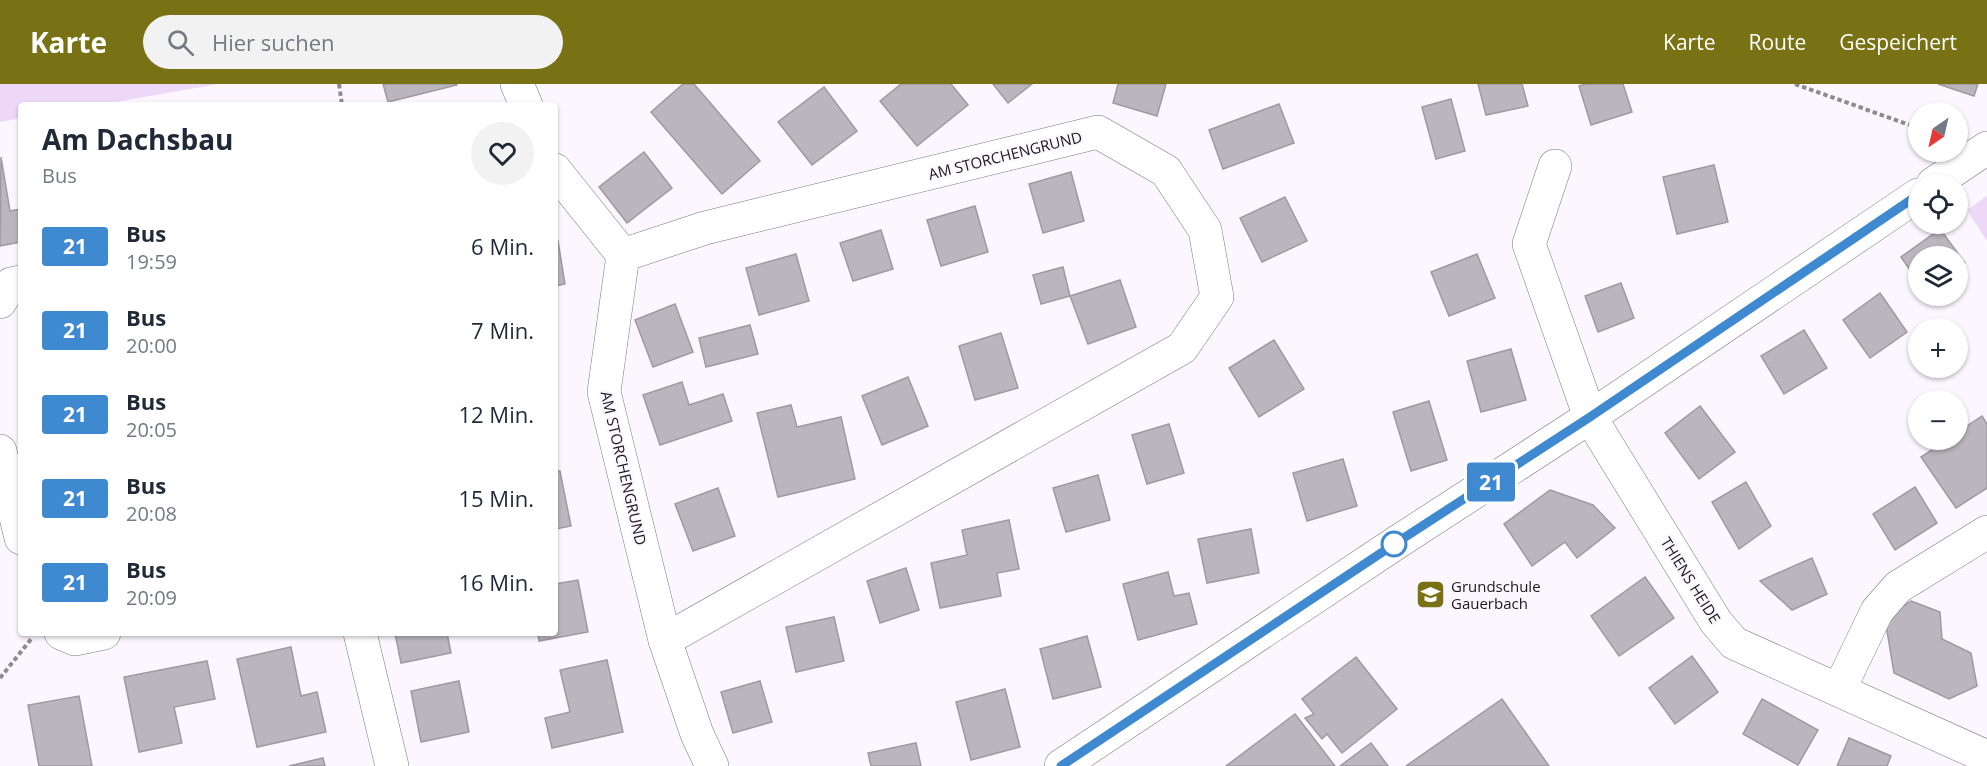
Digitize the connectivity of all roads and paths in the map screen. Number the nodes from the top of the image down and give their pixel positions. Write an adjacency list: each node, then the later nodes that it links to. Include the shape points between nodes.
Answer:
1 (339, 84): 4 (path)
2 (518, 84): 5 (street)
3 (1795, 84): 6 (path)
4 (342, 102)
5 (525, 102)
6 (1908, 124)
7 (1987, 148): 9 (street)
8 (1555, 166): 15 (street, THIENS HEIDE, via 1529,244)
9 (1948, 174)
10 (558, 175): 12 (street)
11 (1908, 202): 15 (street)
12 (622, 255): 23 (street, AM STORCHENGRUND, via 604,392); 23 (street, AM STORCHENGRUND, via 705,228 1098,132 1166,171 1205,230 1217,297 1182,348)
13 (18, 283): 14 (street, via 11,284)
14 (0, 302)
15 (1590, 417): 25 (street, THIENS HEIDE, via 1716,622 1734,643); 29 (street)
16 (0, 452): 17 (street)
17 (18, 526)
18 (1987, 532): 25 (street, via 1898,587 1877,611)
19 (34, 636): 24 (path)
20 (68, 636): 21 (street)
21 (90, 636)
22 (361, 636): 27 (street)
23 (664, 640): 28 (street, AM STORCHENGRUND)
24 (0, 678)
25 (1839, 690): 26 (street, THIENS HEIDE)
26 (1987, 757)
27 (392, 766)
28 (712, 766)
29 (1061, 766)

